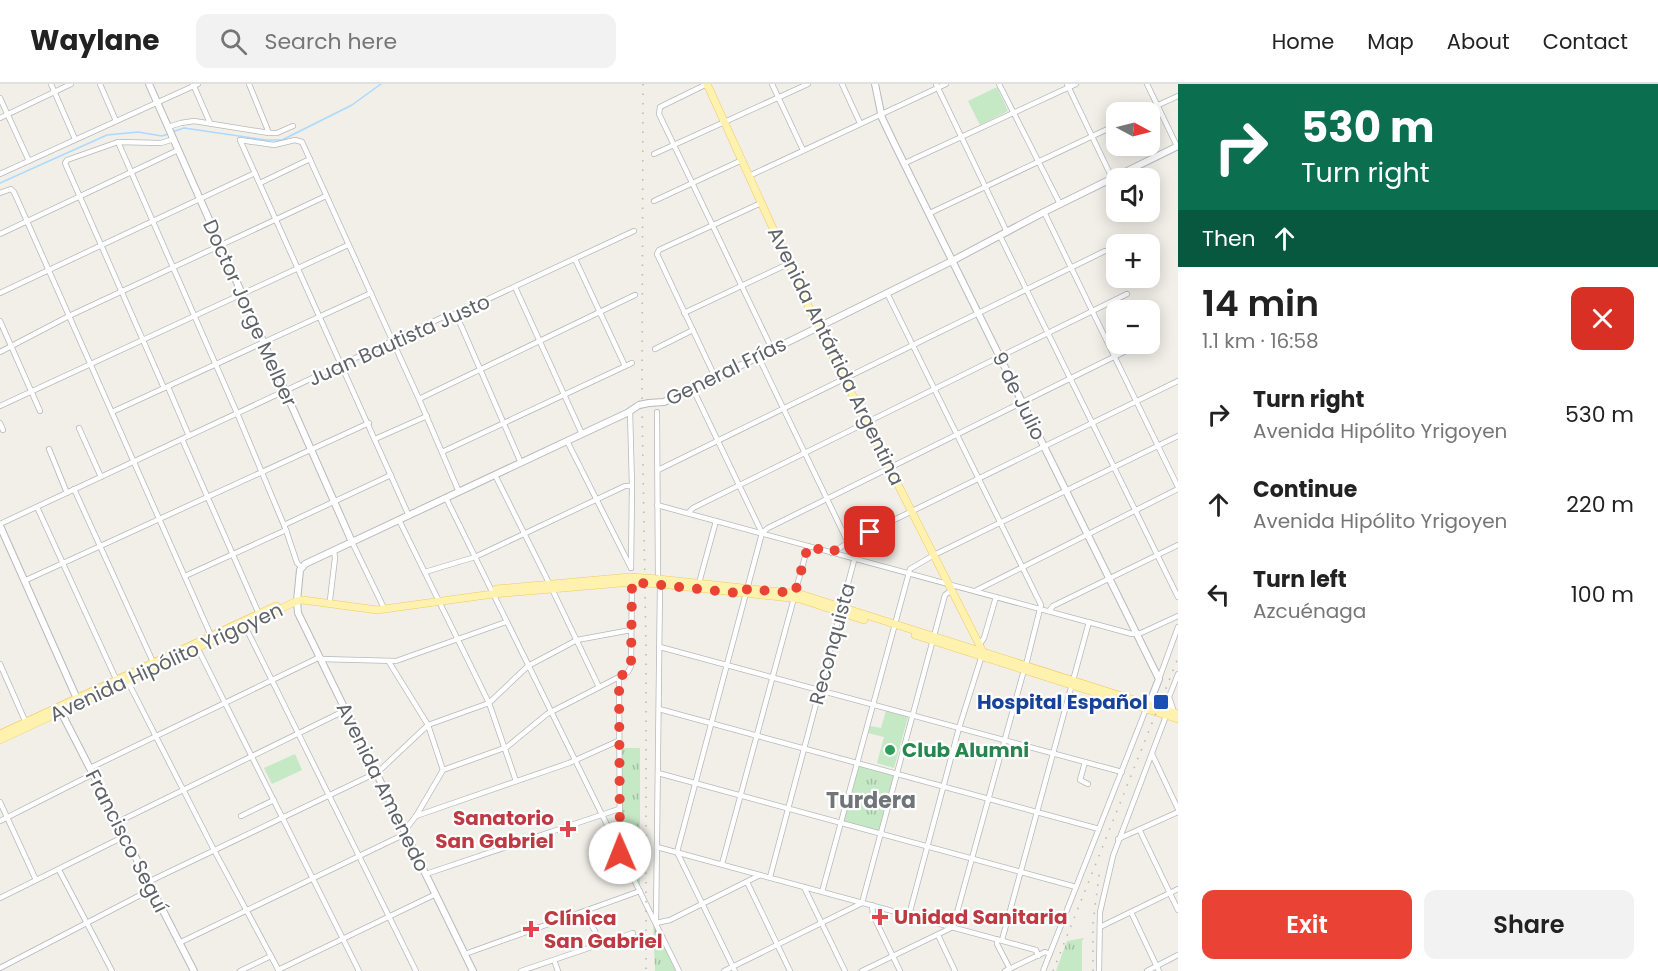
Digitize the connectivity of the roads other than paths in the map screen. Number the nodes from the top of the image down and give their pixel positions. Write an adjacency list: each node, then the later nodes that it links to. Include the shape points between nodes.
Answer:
1 (51, 84): 18 (street)
2 (71, 84): 18 (street)
3 (100, 84): 30 (street)
4 (148, 84): 22 (street, Doctor Jorge Melber)
5 (249, 84): 36 (street)
6 (707, 84): 32 (main road, Avenida Antártida Argentina); 42 (street, via 659,108)
7 (772, 84): 21 (street)
8 (808, 84): 21 (street)
9 (842, 84): 33 (street)
10 (875, 84): 26 (street, 9 de Julio)
11 (946, 84): 16 (street)
12 (999, 84): 27 (street)
13 (1076, 84): 17 (street)
14 (1147, 84): 23 (street)
15 (195, 85): 22 (street); 31 (street)
16 (937, 86): 26 (street); 39 (street)
17 (1068, 86): 27 (street); 38 (street)
18 (54, 92): 28 (street); 40 (street)
19 (1178, 96): 24 (street)
20 (0, 98): 28 (street)
21 (778, 98): 32 (street); 45 (street)
22 (157, 102): 30 (street); 37 (street, Doctor Jorge Melber)
23 (1155, 102)
24 (1160, 105)
25 (1160, 112): 43 (street)
26 (881, 113): 33 (street); 50 (street, 9 de Julio)
27 (1014, 113): 39 (street); 51 (street)
28 (7, 114): 29 (street); 49 (street)
29 (0, 118)
30 (116, 121): 40 (street)
31 (210, 123): 36 (street); 37 (street, via 190,121)
32 (724, 123): 42 (street); 48 (main road, Avenida Antártida Argentina)
33 (860, 123): 45 (street)
34 (293, 126): 36 (street)
35 (1106, 130): 38 (street)
36 (269, 133)
37 (171, 134): 41 (street, via 161,143); 44 (street, Doctor Jorge Melber)
38 (1092, 136): 51 (street); 52 (street)
39 (961, 137): 50 (street); 61 (street)
40 (75, 139): 49 (street)
41 (118, 142): 54 (street); 63 (street, via 65,161)
42 (674, 145): 46 (street); 60 (street)
43 (1178, 146): 53 (street, General Frías)
44 (178, 150): 54 (street); 65 (street, Doctor Jorge Melber)
45 (803, 150): 57 (street)
46 (654, 154)
47 (310, 159): 55 (street, via 302,142 295,140 274,145 240,140); 59 (street); 64 (street)
48 (742, 160): 57 (main road, Avenida Antártida Argentina); 60 (street)
49 (29, 161): 56 (street)
50 (904, 163): 70 (street, 9 de Julio)
51 (1038, 163): 61 (street); 68 (street)
52 (1107, 168)
53 (1133, 168)
54 (131, 172): 63 (street); 71 (street)
55 (255, 173): 59 (street); 65 (street)
56 (0, 174)
57 (749, 176): 67 (main road, Avenida Antártida Argentina)
58 (1106, 181): 68 (street, General Frías)
59 (260, 183): 73 (street)
60 (692, 183): 66 (street); 74 (street)
61 (985, 188): 70 (street); 76 (street)
62 (0, 193): 72 (street, via 13,190)
63 (79, 196): 72 (street); 79 (street)
64 (326, 196): 73 (street); 80 (street)
65 (199, 199): 71 (street); 81 (street, Doctor Jorge Melber)
66 (654, 201)
67 (761, 203): 74 (street); 85 (main road, Avenida Antártida Argentina)
68 (1060, 204): 69 (street, General Frías)
69 (1044, 212): 76 (street, General Frías); 86 (street)
70 (930, 213): 84 (street, 9 de Julio)
71 (152, 220): 79 (street); 87 (street)
72 (26, 221): 77 (street); 89 (street)
73 (276, 221): 81 (street); 88 (street)
74 (712, 225): 90 (street); 102 (street, via 657,254)
75 (634, 231): 83 (street, Juan Bautista Justo)
76 (1007, 232): 78 (street, General Frías)
77 (0, 234)
78 (1000, 236): 84 (street, General Frías); 92 (street)
79 (100, 244): 89 (street); 94 (street)
80 (348, 245): 88 (street); 95 (street)
81 (221, 246): 87 (street); 97 (street, Doctor Jorge Melber)
82 (1105, 251): 86 (street)
83 (574, 259): 91 (street, Juan Bautista Justo); 101 (street)
84 (952, 261): 96 (street, General Frías); 103 (street, 9 de Julio)
85 (789, 263): 90 (street); 109 (main road, Avenida Antártida Argentina)
86 (1071, 267): 92 (street); 100 (street)
87 (173, 268): 94 (street); 106 (street)
88 (297, 268): 97 (street); 107 (street)
89 (48, 269): 93 (street); 105 (street)
90 (741, 286): 102 (street); 119 (street)
91 (514, 287): 104 (street, Juan Bautista Justo); 115 (street)
92 (1026, 290): 103 (street); 111 (street)
93 (0, 292)
94 (121, 292): 105 (street); 112 (street)
95 (371, 293): 107 (street); 114 (street)
96 (887, 293): 109 (street, General Frías); 116 (street)
97 (242, 294): 106 (street); 113 (street, Doctor Jorge Melber)
98 (1127, 294): 100 (street)
99 (634, 295): 101 (street)
100 (1093, 311): 111 (street); 121 (street)
101 (599, 313): 115 (street); 128 (street)
102 (684, 313): 110 (street)
103 (978, 313): 116 (street); 123 (street, 9 de Julio)
104 (456, 314): 114 (street, Juan Bautista Justo); 129 (street)
105 (69, 316): 117 (street); 126 (street)
106 (195, 317): 112 (street); 125 (street)
107 (319, 317): 113 (street); 127 (street)
108 (0, 321): 117 (street)
109 (818, 327): 119 (street, General Frías); 132 (main road, Avenida Antártida Argentina)
110 (693, 330): 118 (street); 130 (street)
111 (1048, 333): 123 (street); 131 (street)
112 (142, 340): 126 (street); 134 (street)
113 (263, 342): 125 (street); 138 (street, Doctor Jorge Melber)
114 (393, 342): 127 (street, Juan Bautista Justo); 140 (street)
115 (540, 342): 129 (street); 139 (street)
116 (913, 345): 132 (street); 136 (street)
117 (11, 347): 120 (street); 137 (street)
118 (655, 349)
119 (772, 350): 122 (street, General Frías)
120 (0, 352)
121 (1116, 355): 131 (street); 141 (street)
122 (758, 356): 130 (street, General Frías); 144 (street, Reconquista)
123 (1000, 358): 136 (street); 142 (street, 9 de Julio)
124 (632, 363): 128 (street)
125 (216, 364): 134 (street); 149 (street)
126 (91, 365): 137 (street); 147 (street)
127 (342, 366): 138 (street, Juan Bautista Justo); 152 (street)
128 (625, 366): 139 (street)
129 (480, 370): 140 (street); 153 (street)
130 (715, 377): 135 (street, General Frías)
131 (1069, 378): 142 (street); 155 (street)
132 (844, 379): 144 (street); 154 (main road, Avenida Antártida Argentina)
133 (1178, 381): 141 (street)
134 (166, 387): 147 (street); 160 (street)
135 (693, 388): 146 (street, General Frías, bridge, via 664,402 639,405); 164 (street)
136 (935, 390): 154 (street); 159 (street)
137 (31, 392): 143 (street); 145 (street)
138 (285, 392): 149 (street, Juan Bautista Justo); 169 (street, Doctor Jorge Melber)
139 (564, 394): 153 (street); 158 (street)
140 (419, 399): 150 (street)
141 (1137, 401): 155 (street); 166 (street)
142 (1022, 402): 159 (street); 167 (street, 9 de Julio)
143 (0, 406)
144 (783, 409): 164 (street); 171 (street, Reconquista)
145 (40, 411)
146 (630, 411): 158 (street, General Frías); 183 (street)
147 (112, 412): 172 (street)
148 (657, 412): 176 (street)
149 (237, 413): 160 (street, Juan Bautista Justo); 177 (street)
150 (427, 416): 163 (street); 170 (street)
151 (0, 423): 157 (street)
152 (369, 423): 163 (street); 169 (street)
153 (504, 423): 170 (street); 173 (street)
154 (867, 423): 171 (street); 174 (main road, Avenida Antártida Argentina)
155 (1093, 423): 167 (street); 175 (street)
156 (79, 428): 180 (street)
157 (3, 430)
158 (582, 434): 165 (street, General Frías)
159 (957, 434): 174 (street); 181 (street)
160 (189, 436): 162 (street, Juan Bautista Justo)
161 (1178, 436): 166 (street)
162 (182, 439): 172 (street, Juan Bautista Justo); 189 (street)
163 (375, 439): 179 (street)
164 (718, 440): 176 (street); 182 (street)
165 (567, 441): 173 (street, General Frías); 192 (street)
166 (1159, 446): 175 (street); 184 (street)
167 (1044, 447): 181 (street); 186 (street, 9 de Julio)
168 (49, 449): 188 (street)
169 (311, 450): 177 (street); 193 (street, Doctor Jorge Melber)
170 (442, 452): 187 (street)
171 (805, 453): 182 (street); 190 (street, Reconquista)
172 (134, 462): 180 (street, Juan Bautista Justo); 200 (street)
173 (521, 463): 178 (street, General Frías)
174 (889, 466): 190 (street); 196 (main road, Avenida Antártida Argentina)
175 (1114, 466): 186 (street); 197 (street)
176 (658, 470): 194 (street)
177 (262, 471): 189 (street); 204 (street)
178 (495, 475): 187 (street, General Frías); 206 (street)
179 (391, 476): 193 (street); 199 (street)
180 (100, 477): 185 (street, Juan Bautista Justo)
181 (978, 478): 196 (street); 203 (street)
182 (740, 485): 198 (street); 207 (street)
183 (632, 486): 192 (street); 227 (street)
184 (1178, 488): 197 (street)
185 (74, 489): 188 (street, Juan Bautista Justo); 212 (street)
186 (1066, 490): 203 (street); 208 (street, 9 de Julio)
187 (459, 492): 191 (street, General Frías)
188 (67, 493): 195 (street, Juan Bautista Justo)
189 (207, 496): 200 (street); 216 (street)
190 (826, 497): 207 (street); 210 (street, Reconquista)
191 (446, 498): 199 (street, General Frías); 219 (street)
192 (596, 500): 206 (street); 227 (street)
193 (334, 501): 204 (street); 209 (street, Doctor Jorge Melber)
194 (657, 505): 198 (street); 230 (street)
195 (37, 507): 205 (street, Juan Bautista Justo); 221 (street)
196 (912, 511): 210 (street); 217 (main road, Avenida Antártida Argentina)
197 (1135, 511): 208 (street); 218 (street)
198 (688, 513): 202 (street)
199 (409, 516): 201 (street, General Frías)
200 (159, 518): 212 (street); 226 (street)
201 (399, 520): 209 (street, General Frías); 224 (street)
202 (716, 521): 207 (street); 231 (street)
203 (1000, 523): 217 (street); 223 (street)
204 (285, 527): 216 (street); 222 (street)
205 (1, 529): 229 (street)
206 (525, 533): 219 (street); 232 (street)
207 (762, 533): 213 (street); 234 (street)
208 (1088, 535): 223 (street); 228 (street, 9 de Julio)
209 (352, 542): 214 (street, General Frías); 243 (street)
210 (849, 542): 215 (street); 220 (street, Reconquista)
211 (1178, 545): 218 (street)
212 (100, 546): 221 (street); 264 (street)
213 (808, 546): 215 (street); 237 (street)
214 (334, 551): 222 (street, General Frías); 242 (street)
215 (832, 553): 220 (street)
216 (233, 554): 226 (street); 247 (street)
217 (934, 555): 225 (street); 233 (main road, Avenida Antártida Argentina)
218 (1158, 556): 228 (street); 239 (street)
219 (475, 557): 224 (street); 236 (street)
220 (855, 559): 225 (street); 245 (street, Reconquista)
221 (63, 563): 229 (street); 273 (street)
222 (301, 567): 240 (street)
223 (1021, 567): 235 (street); 244 (street)
224 (425, 572): 241 (street)
225 (908, 572): 233 (street); 252 (street)
226 (185, 576): 256 (street)
227 (631, 576): 230 (main road, Avenida Hipólito Yrigoyen, bridge); 232 (main road, Avenida Hipólito Yrigoyen); 254 (street)
228 (1110, 579): 246 (street); 255 (street, 9 de Julio)
229 (24, 581): 280 (street)
230 (659, 582): 231 (main road, Avenida Hipólito Yrigoyen); 234 (main road, Avenida Hipólito Yrigoyen); 261 (street)
231 (699, 583): 234 (main road, Avenida Hipólito Yrigoyen)
232 (550, 586): 236 (main road, Avenida Hipólito Yrigoyen); 259 (street)
233 (951, 587): 235 (street); 258 (street); 262 (main road, Avenida Antártida Argentina)
234 (747, 591): 237 (main road, Avenida Hipólito Yrigoyen); 267 (street)
235 (975, 591): 238 (street)
236 (492, 592): 241 (main road, Avenida Hipólito Yrigoyen); 249 (street)
237 (794, 596): 245 (main road, Avenida Hipólito Yrigoyen); 272 (street)
238 (996, 597): 244 (street); 262 (street)
239 (1178, 597)
240 (297, 599): 241 (main road, Avenida Hipólito Yrigoyen, via 372,610); 242 (main road, Avenida Hipólito Yrigoyen); 247 (main road, Avenida Hipólito Yrigoyen); 251 (main road, Avenida Hipólito Yrigoyen); 263 (street, Avenida Amenedo, via 298,613)
241 (439, 599): 243 (main road, Avenida Hipólito Yrigoyen); 257 (street)
242 (330, 600): 243 (main road, Avenida Hipólito Yrigoyen)
243 (383, 606)
244 (1041, 609): 246 (street); 269 (street)
245 (841, 610): 252 (main road, Avenida Hipólito Yrigoyen); 279 (street, Reconquista)
246 (1049, 611): 250 (street)
247 (259, 614): 256 (main road, Avenida Hipólito Yrigoyen)
248 (1178, 616): 255 (street)
249 (506, 622): 257 (street); 268 (street)
250 (1089, 622): 255 (street); 277 (street)
251 (245, 626): 256 (main road, Avenida Hipólito Yrigoyen); 276 (street)
252 (893, 626): 258 (main road, Avenida Hipólito Yrigoyen); 283 (street)
253 (1178, 627): 274 (street)
254 (631, 630): 259 (street); 271 (street, via 631,668)
255 (1137, 634): 274 (street, 9 de Julio)
256 (212, 638): 260 (main road, Avenida Hipólito Yrigoyen)
257 (457, 639): 265 (street); 282 (street)
258 (933, 639): 262 (main road, Avenida Hipólito Yrigoyen); 289 (street)
259 (577, 640): 268 (street); 278 (street)
260 (196, 645): 264 (main road, Avenida Hipólito Yrigoyen); 275 (main road, Avenida Hipólito Yrigoyen); 281 (street)
261 (660, 647): 267 (street); 287 (street)
262 (982, 652): 269 (main road, Avenida Hipólito Yrigoyen); 294 (street)
263 (320, 658): 265 (street); 276 (street); 286 (street, Avenida Amenedo)
264 (153, 662): 273 (main road, Avenida Hipólito Yrigoyen)
265 (389, 662): 293 (street)
266 (0, 664): 291 (street)
267 (726, 665): 272 (street); 292 (street)
268 (528, 666): 282 (street); 288 (street)
269 (1025, 668): 277 (main road, Avenida Hipólito Yrigoyen); 301 (street)
270 (1178, 674): 290 (street, via 1169,698)
271 (619, 677): 278 (street); 300 (street)
272 (772, 678): 279 (street); 297 (street)
273 (116, 679): 280 (main road, Avenida Hipólito Yrigoyen)
274 (1159, 679): 284 (street)
275 (127, 680): 280 (main road, Avenida Hipólito Yrigoyen); 298 (street)
276 (270, 680): 281 (street); 295 (street)
277 (1071, 683): 284 (main road, Avenida Hipólito Yrigoyen); 304 (street)
278 (599, 687): 288 (street)
279 (819, 690): 283 (street); 303 (street, Reconquista)
280 (77, 701): 285 (main road, Avenida Hipólito Yrigoyen)
281 (225, 702): 298 (street); 306 (street)
282 (489, 703): 293 (street); 302 (street)
283 (872, 704): 289 (street); 308 (street)
284 (1147, 707): 290 (main road, Avenida Hipólito Yrigoyen); 313 (street)
285 (60, 709): 291 (main road, Avenida Hipólito Yrigoyen); 299 (main road, Avenida Hipólito Yrigoyen); 311 (street, Francisco Seguí)
286 (346, 710): 295 (street); 312 (street, Avenida Amenedo)
287 (659, 710): 292 (street); 314 (street)
288 (550, 712): 302 (street); 307 (street)
289 (912, 715): 294 (street); 315 (street)
290 (1175, 717): 305 (street)
291 (26, 723): 296 (main road, Avenida Hipólito Yrigoyen)
292 (711, 723): 297 (street); 317 (street)
293 (428, 725): 310 (street); 312 (street)
294 (959, 728): 301 (street); 319 (street)
295 (297, 734): 306 (street); 321 (street)
296 (0, 735)
297 (756, 735): 303 (street); 322 (street)
298 (155, 736): 311 (street); 320 (street)
299 (0, 741)
300 (618, 741): 307 (street); 327 (street)
301 (1005, 741): 304 (street); 323 (street)
302 (505, 748): 310 (street); 316 (street)
303 (804, 748): 308 (street); 326 (street, Reconquista)
304 (1052, 753): 309 (street); 329 (street)
305 (1152, 754): 328 (street); 343 (street)
306 (252, 757): 320 (street); 324 (street)
307 (574, 761): 316 (street); 330 (street)
308 (856, 762): 315 (street); 337 (street)
309 (1085, 762): 313 (street); 318 (street, via 1080,780)
310 (443, 770): 332 (street)
311 (91, 771): 333 (street); 336 (street, Francisco Seguí)
312 (376, 772): 321 (street); 339 (street, Avenida Amenedo)
313 (1122, 772): 338 (street)
314 (658, 773): 317 (street); 345 (street)
315 (897, 773): 319 (street); 341 (street)
316 (516, 782): 332 (street)
317 (695, 783): 322 (street); 347 (street)
318 (1088, 784)
319 (944, 786): 323 (street); 344 (street)
320 (183, 791): 336 (street); 346 (street)
321 (328, 795): 334 (street); 349 (street)
322 (740, 795): 326 (street); 351 (street)
323 (989, 798): 329 (street); 350 (street)
324 (274, 800): 331 (street); 334 (street)
325 (0, 802): 333 (street)
326 (787, 808): 337 (street); 357 (street, Reconquista)
327 (619, 809): 330 (street); 348 (street)
328 (1178, 810): 340 (street)
329 (1036, 811): 338 (street); 353 (street)
330 (601, 814): 348 (street); 354 (street)
331 (241, 816)
332 (416, 816): 339 (street)
333 (7, 817): 335 (street); 358 (street)
334 (282, 817): 346 (street); 356 (street)
335 (0, 821)
336 (118, 822): 342 (street, Francisco Seguí)
337 (840, 822): 341 (street); 366 (street)
338 (1099, 829): 362 (street)
339 (406, 831): 349 (street); 354 (street, Avenida Amenedo)
340 (1140, 831): 343 (street); 367 (street)
341 (879, 833): 344 (street); 371 (street)
342 (125, 836): 352 (street); 359 (street, Francisco Seguí)
343 (1118, 839): 383 (street)
344 (928, 846): 350 (street); 377 (street)
345 (657, 848): 347 (street); 380 (street)
346 (214, 850): 359 (street); 374 (street)
347 (677, 852): 351 (street); 370 (street)
348 (620, 853): 365 (street)
349 (359, 855): 356 (street); 378 (street)
350 (973, 858): 353 (street); 382 (street)
351 (722, 864): 355 (street)
352 (59, 870): 358 (street); 379 (street)
353 (1021, 872): 362 (street); 387 (street)
354 (426, 874): 368 (street, Avenida Amenedo)
355 (760, 875): 357 (street); 360 (street)
356 (313, 878): 374 (street); 386 (street)
357 (770, 878): 361 (street)
358 (36, 880): 369 (street)
359 (148, 882): 363 (street, Francisco Seguí)
360 (747, 882): 370 (street); 390 (street)
361 (804, 886): 366 (street); 381 (street)
362 (1077, 887): 392 (street)
363 (152, 889): 379 (street); 388 (street, Francisco Seguí)
364 (1178, 889): 367 (street)
365 (640, 891): 375 (street); 380 (street)
366 (822, 892): 371 (street)
367 (1170, 893): 373 (street); 376 (street)
368 (436, 894): 378 (street); 391 (street, Avenida Amenedo)
369 (0, 897)
370 (702, 903): 380 (street); 400 (street)
371 (861, 903): 372 (street); 381 (street)
372 (872, 905): 377 (street); 395 (street)
373 (1178, 910)
374 (247, 911): 388 (street); 394 (street)
375 (584, 912): 389 (street); 391 (street)
376 (1131, 912): 383 (street); 399 (street)
377 (909, 915): 382 (street)
378 (389, 917): 386 (street); 407 (street)
379 (86, 923): 398 (street); 402 (street)
380 (656, 923): 411 (street)
381 (821, 923): 390 (street); 414 (street)
382 (953, 927): 385 (street); 387 (street)
383 (1100, 927): 419 (street)
384 (633, 933): 389 (street)
385 (938, 935): 395 (street); 417 (street)
386 (343, 939): 405 (street); 406 (street)
387 (1000, 940): 396 (street, via 1034,949); 401 (street)
388 (179, 943): 403 (street, Francisco Seguí)
389 (599, 944): 397 (street)
390 (777, 946): 400 (street); 413 (street)
391 (465, 954): 408 (street, Avenida Amenedo)
392 (1050, 954): 396 (street); 418 (street)
393 (1178, 955): 399 (street)
394 (271, 956): 404 (street); 405 (street)
395 (893, 956): 415 (street); 416 (street)
396 (1038, 956): 401 (street)
397 (554, 960): 409 (street); 410 (street)
398 (0, 968)
399 (1158, 968): 420 (street)
400 (734, 969): 412 (street)
401 (1008, 970)
402 (112, 971)
403 (194, 971)
404 (240, 971)
405 (279, 971)
406 (359, 971)
407 (416, 971)
408 (472, 971)
409 (522, 971)
410 (558, 971)
411 (679, 971)
412 (724, 971)
413 (790, 971)
414 (845, 971)
415 (862, 971)
416 (900, 971)
417 (955, 971)
418 (1043, 971)
419 (1099, 971)
420 (1147, 971)

